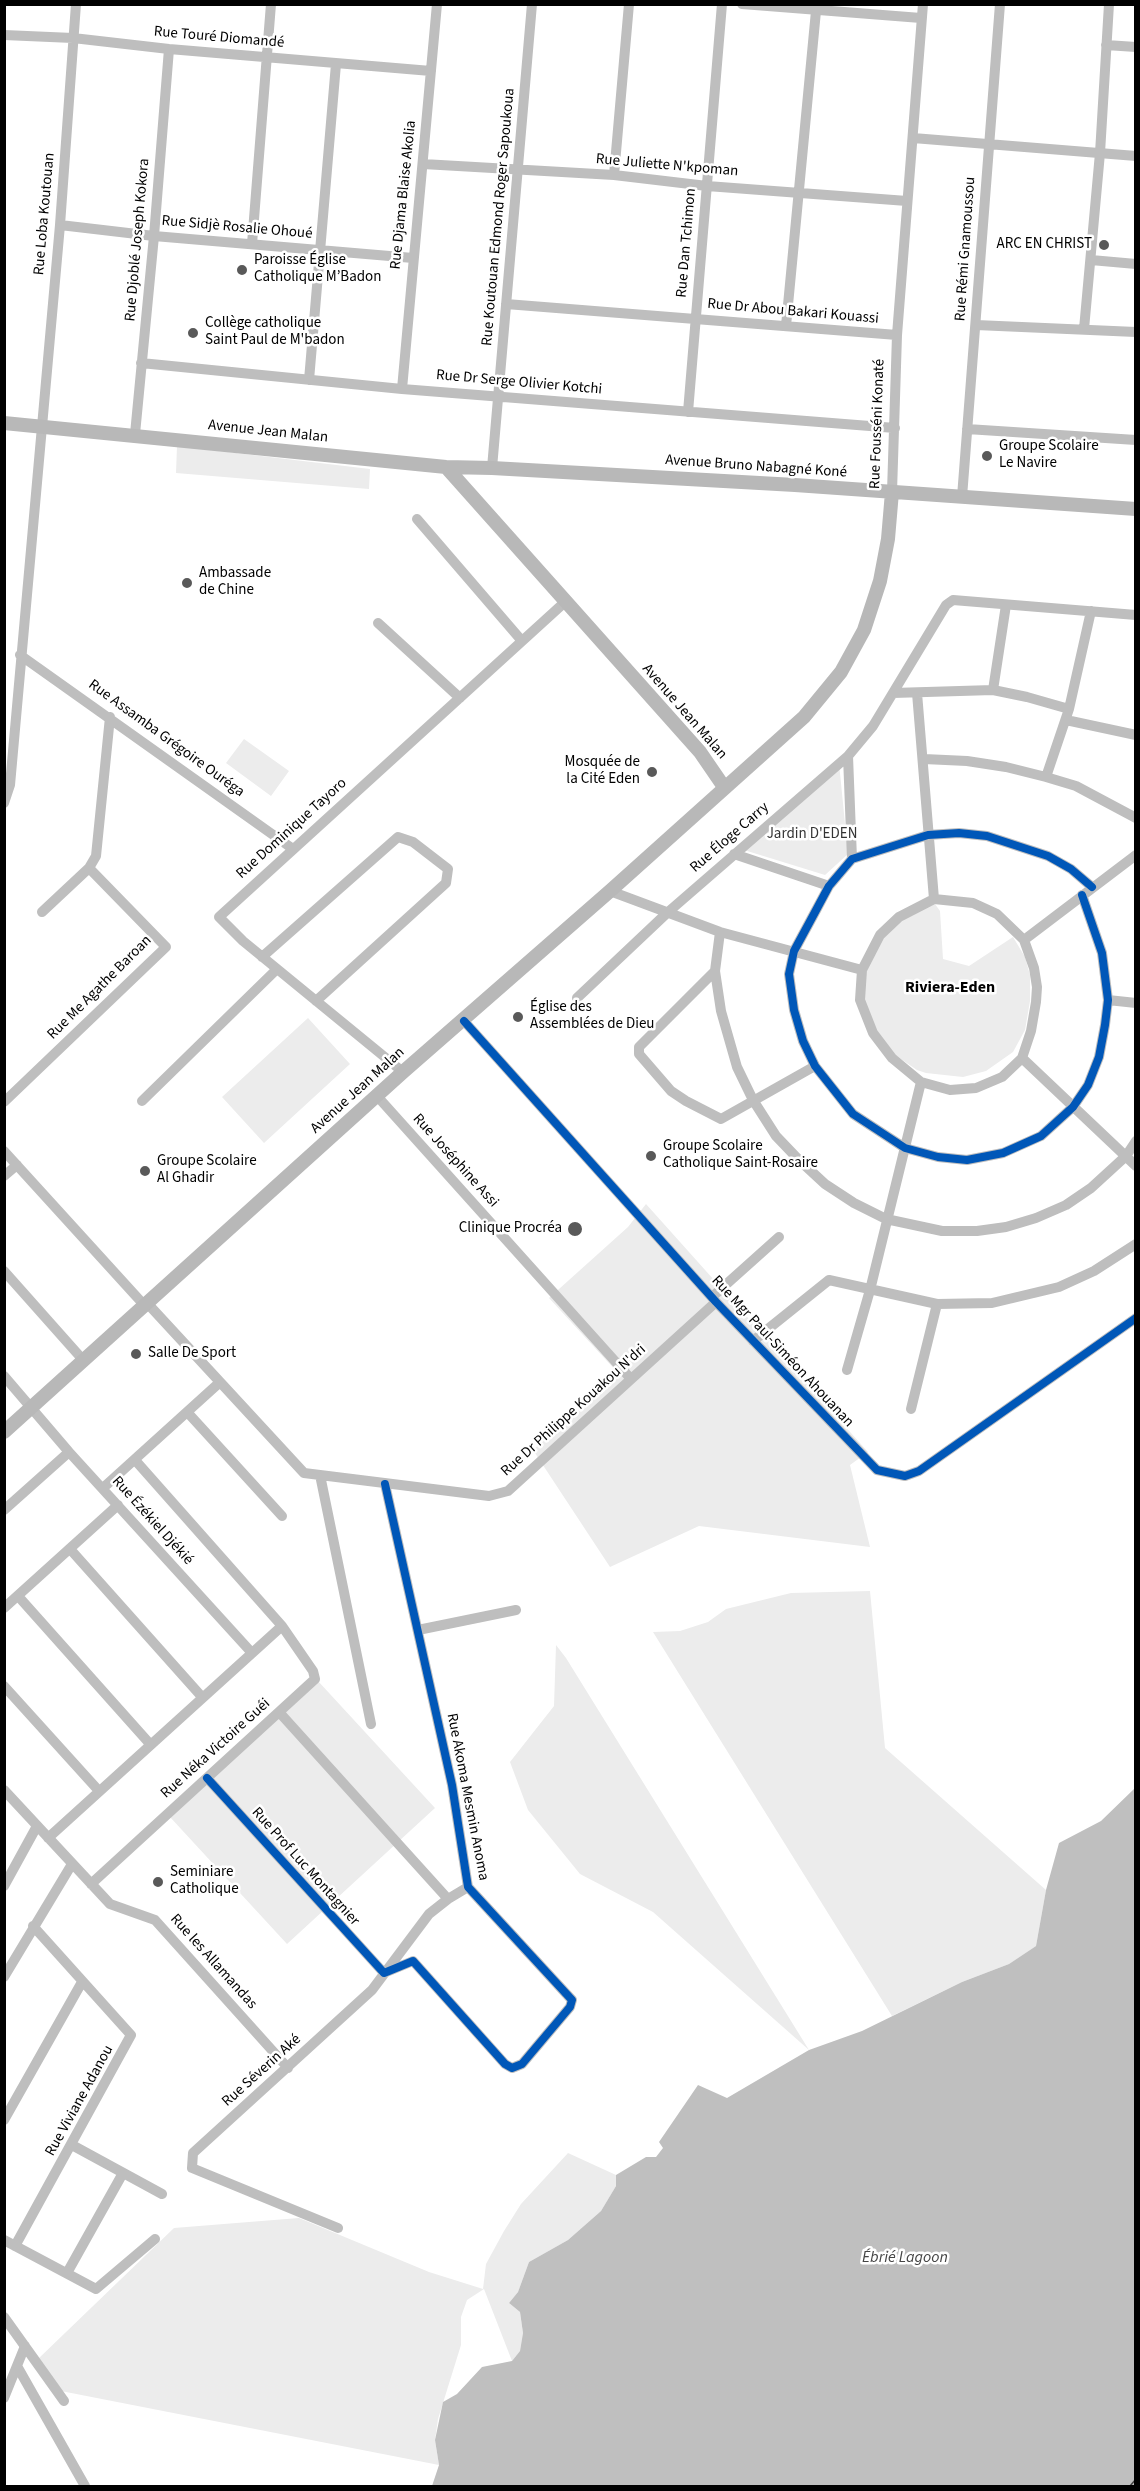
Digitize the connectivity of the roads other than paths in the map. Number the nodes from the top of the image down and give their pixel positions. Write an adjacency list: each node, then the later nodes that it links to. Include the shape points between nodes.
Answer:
1 (76, 4): 14 (street, Rue Loba Koutouan)
2 (271, 4): 18 (street)
3 (437, 4): 20 (street, Rue Djama Blaise Akolia)
4 (532, 4): 26 (street, Rue Koutouan Edmond Roger Sapoukoua)
5 (628, 4): 27 (street)
6 (722, 4): 28 (street, Rue Dan Tchimon)
7 (742, 4): 11 (street)
8 (923, 4): 12 (street, Rue Fousséni Konaté)
9 (1000, 4): 22 (street, Rue Rémi Gnamoussou)
10 (1109, 4): 15 (street)
11 (816, 11): 12 (street); 29 (street)
12 (921, 18): 21 (street, Rue Fousséni Konaté)
13 (4, 35): 14 (street, Rue Touré Diomandé)
14 (74, 38): 17 (street, Rue Touré Diomandé); 31 (street, Rue Loba Koutouan)
15 (1106, 45): 16 (street); 23 (street)
16 (1136, 47)
17 (169, 49): 18 (street, Rue Touré Diomandé); 32 (street, Rue Djoblé Joseph Kokora)
18 (266, 57): 19 (street, Rue Touré Diomandé); 33 (street)
19 (336, 64): 20 (street, Rue Touré Diomandé); 34 (street)
20 (431, 71): 25 (street, Rue Djama Blaise Akolia)
21 (913, 138): 22 (street); 30 (street, Rue Fousséni Konaté)
22 (989, 144): 23 (street); 41 (street, Rue Rémi Gnamoussou)
23 (1100, 153): 24 (street); 36 (street)
24 (1136, 156)
25 (423, 164): 26 (street, Rue Juliette N'kpoman); 35 (street, Rue Djama Blaise Akolia)
26 (516, 170): 27 (street, Rue Juliette N'kpoman); 38 (street, Rue Koutouan Edmond Roger Sapoukoua)
27 (614, 175): 28 (street, Rue Juliette N'kpoman)
28 (707, 186): 29 (street, Rue Juliette N'kpoman); 39 (street, Rue Dan Tchimon)
29 (799, 193): 30 (street, Rue Juliette N'kpoman); 40 (street)
30 (907, 201): 44 (street, Rue Fousséni Konaté)
31 (60, 225): 32 (street, Rue Sidjè Rosalie Ohoué); 51 (street, Rue Loba Koutouan)
32 (154, 236): 33 (street, Rue Sidjè Rosalie Ohoué); 45 (street, Rue Djoblé Joseph Kokora)
33 (252, 244): 34 (street, Rue Sidjè Rosalie Ohoué)
34 (321, 250): 35 (street, Rue Sidjè Rosalie Ohoué); 46 (street)
35 (413, 258): 47 (street, Rue Djama Blaise Akolia)
36 (1091, 260): 37 (street); 42 (street)
37 (1136, 264)
38 (506, 304): 39 (street, Rue Dr Abou Bakari Kouassi); 48 (street, Rue Koutouan Edmond Roger Sapoukoua)
39 (695, 319): 40 (street, Rue Dr Abou Bakari Kouassi); 49 (street, Rue Dan Tchimon)
40 (786, 326): 44 (street, Rue Dr Abou Bakari Kouassi)
41 (976, 326): 42 (street); 53 (street, Rue Rémi Gnamoussou)
42 (1084, 329): 43 (street)
43 (1136, 332)
44 (897, 335): 52 (street, Rue Fousséni Konaté)
45 (141, 363): 46 (street, Rue Dr Serge Olivier Kotchi); 54 (street, Rue Djoblé Joseph Kokora)
46 (309, 380): 47 (street, Rue Dr Serge Olivier Kotchi)
47 (402, 389): 48 (street, Rue Dr Serge Olivier Kotchi)
48 (499, 396): 49 (street, Rue Dr Serge Olivier Kotchi); 57 (street, Rue Koutouan Edmond Roger Sapoukoua)
49 (688, 412): 52 (street, Rue Dr Serge Olivier Kotchi)
50 (4, 423): 51 (main road, Avenue Jean Malan)
51 (41, 425): 54 (main road, Avenue Jean Malan); 68 (street, Rue Loba Koutouan)
52 (895, 428): 58 (street, Rue Fousséni Konaté)
53 (967, 429): 55 (street); 59 (street, Rue Rémi Gnamoussou)
54 (135, 434): 56 (main road, Avenue Jean Malan)
55 (1136, 440)
56 (446, 467): 57 (main road, Avenue Bruno Nabagné Koné); 62 (main road, Avenue Jean Malan)
57 (492, 468): 58 (main road, Avenue Bruno Nabagné Koné)
58 (892, 492): 59 (main road, Avenue Bruno Nabagné Koné); 79 (main road, Rue Fousséni Konaté, via 880,581 854,651 804,717)
59 (962, 497): 60 (main road, Avenue Bruno Nabagné Koné)
60 (1136, 509)
61 (417, 519): 67 (street)
62 (566, 602): 67 (street, Rue Dominique Tayoro); 79 (main road, Avenue Jean Malan, via 700,752)
63 (1006, 605): 64 (street, Rue Éloge Carry); 69 (street); 70 (street, Rue Éloge Carry, via 953,600 946,605)
64 (1091, 611): 65 (street, Rue Éloge Carry); 73 (street)
65 (1136, 615)
66 (378, 623): 72 (street)
67 (522, 641): 72 (street, Rue Dominique Tayoro)
68 (20, 655): 74 (street, Rue Assamba Grégoire Ouréga); 80 (street, Rue Loba Koutouan, via 10,785)
69 (993, 690): 71 (street); 73 (street, via 1027,697)
70 (893, 693): 71 (street); 76 (street, Rue Éloge Carry)
71 (917, 693): 77 (street)
72 (460, 698): 83 (street, Rue Dominique Tayoro)
73 (1067, 714): 75 (street); 78 (street)
74 (110, 717): 83 (street, Rue Assamba Grégoire Ouréga); 87 (street, via 96,856)
75 (1136, 735)
76 (848, 756): 84 (street, Rue Éloge Carry); 86 (street)
77 (924, 759): 78 (street, via 977,762); 82 (street)
78 (1046, 777): 81 (street, via 1076,786)
79 (724, 788): 90 (main road, Avenue Jean Malan)
80 (4, 802)
81 (1136, 818)
82 (928, 835): 86 (street); 89 (street, via 987,836 1017,845 1048,855 1071,868); 92 (street)
83 (292, 849): 98 (street, Rue Dominique Tayoro, via 219,917)
84 (734, 854): 88 (street); 94 (street, Rue Éloge Carry)
85 (1136, 855): 89 (street)
86 (852, 860): 88 (street)
87 (89, 868): 93 (street); 114 (street, Rue Me Agathe Baroan, via 166,947)
88 (830, 886): 97 (street)
89 (1092, 887): 91 (street)
90 (610, 891): 94 (street); 106 (main road, Avenue Jean Malan)
91 (1082, 895): 96 (street); 104 (street, via 1102,953)
92 (934, 899): 96 (street, via 973,903 997,914); 101 (street, via 899,917 880,935)
93 (42, 912)
94 (667, 913): 95 (street); 103 (street, Rue Éloge Carry)
95 (720, 932): 97 (street); 100 (street)
96 (1024, 940): 107 (street, via 1037,987 1031,1031)
97 (794, 951): 101 (street); 108 (street, via 790,991 803,1041)
98 (265, 954): 99 (street, Rue Dominique Tayoro); 102 (street, via 398,837 413,842 448,870 446,883)
99 (277, 969): 102 (street, Rue Dominique Tayoro); 113 (street)
100 (715, 970): 112 (street, via 725,1033); 112 (street, via 639,1047 639,1054 671,1091 715,1117 728,1116)
101 (862, 970): 110 (street, via 860,1000 873,1033 892,1058)
102 (319, 998): 109 (street, Rue Dominique Tayoro)
103 (577, 998)
104 (1108, 1000): 105 (street); 115 (street, via 1099,1057 1088,1085)
105 (1136, 1004)
106 (464, 1021): 109 (main road, Avenue Jean Malan); 128 (street, Rue Mgr Paul-Siméon Ahouanan)
107 (1022, 1058): 110 (street, via 1002,1077 976,1088 950,1090); 115 (street)
108 (815, 1066): 112 (street); 117 (street, via 853,1114)
109 (404, 1072): 111 (main road, Avenue Jean Malan)
110 (921, 1082): 117 (street)
111 (377, 1096): 130 (main road, Avenue Jean Malan); 136 (street, Rue Joséphine Assi)
112 (753, 1100): 123 (street, via 776,1136 819,1178 854,1203)
113 (142, 1101)
114 (4, 1102)
115 (1073, 1107): 117 (street, via 1041,1136 1004,1153 967,1160); 119 (street)
116 (1136, 1141): 119 (street)
117 (905, 1148): 123 (street)
118 (4, 1151): 120 (street)
119 (1126, 1156): 121 (street); 123 (street, via 1066,1205 1006,1227 942,1231)
120 (17, 1165): 122 (street); 130 (street)
121 (1136, 1166)
122 (4, 1176)
123 (886, 1219): 127 (street)
124 (779, 1237): 128 (street, Rue Dr Philippe Kouakou N'dri)
125 (1136, 1244): 129 (street, via 1094,1271 1059,1287 992,1303)
126 (4, 1271): 133 (street)
127 (870, 1290): 129 (street); 132 (street, via 829,1280); 134 (street)
128 (714, 1300): 132 (street, Rue Mgr Paul-Siméon Ahouanan); 136 (street, Rue Dr Philippe Kouakou N'dri)
129 (937, 1304): 139 (street)
130 (146, 1305): 133 (main road, Avenue Jean Malan); 137 (street, Rue Dr Philippe Kouakou N'dri)
131 (1136, 1318): 132 (street, Rue Mgr Paul-Siméon Ahouanan, via 919,1471 905,1476 877,1470)
132 (753, 1341)
133 (84, 1361): 138 (main road, Avenue Jean Malan)
134 (847, 1370)
135 (4, 1376): 138 (street, Rue Ézékiel Djékié)
136 (631, 1379): 145 (street, Rue Dr Philippe Kouakou N'dri, via 508,1491 489,1496)
137 (219, 1383): 140 (street); 144 (street, Rue Dr Philippe Kouakou N'dri, via 304,1473)
138 (32, 1407): 141 (main road, Avenue Jean Malan); 142 (street, Rue Ézékiel Djékié)
139 (911, 1409)
140 (188, 1413): 143 (street); 149 (street)
141 (4, 1431)
142 (69, 1452): 146 (street, Rue Ézékiel Djékié); 148 (street)
143 (135, 1460): 146 (street); 154 (street)
144 (320, 1475): 145 (street, Rue Dr Philippe Kouakou N'dri); 160 (street)
145 (386, 1484): 155 (street, Rue Akoma Mesmin Anoma)
146 (103, 1488): 147 (street, Rue Ézékiel Djékié)
147 (118, 1505): 150 (street); 156 (street, Rue Ézékiel Djékié)
148 (4, 1510)
149 (282, 1516)
150 (70, 1549): 151 (street); 158 (street)
151 (18, 1596): 152 (street); 161 (street)
152 (4, 1608)
153 (516, 1610): 155 (street)
154 (282, 1626): 156 (street); 159 (street, Rue Néka Victoire Guéi, via 315,1679)
155 (418, 1630): 170 (street, Rue Akoma Mesmin Anoma, via 452,1785)
156 (252, 1653): 158 (street)
157 (4, 1686): 164 (street)
158 (202, 1697): 161 (street)
159 (279, 1712): 162 (street, Rue Néka Victoire Guéi); 171 (street)
160 (371, 1724)
161 (150, 1744): 164 (street)
162 (207, 1778): 168 (street, Rue Néka Victoire Guéi); 173 (street, Rue Prof Luc Montagnier)
163 (4, 1790): 165 (street, Rue les Allamandas)
164 (99, 1791): 166 (street)
165 (37, 1827): 166 (street, Rue les Allamandas); 169 (street)
166 (48, 1838): 167 (street, Rue les Allamandas)
167 (72, 1864): 168 (street, Rue les Allamandas); 172 (street)
168 (91, 1884): 176 (street, Rue les Allamandas, via 110,1904 155,1920)
169 (4, 1886)
170 (468, 1887): 171 (street, Rue Séverin Aké); 173 (street, Rue Akoma Mesmin Anoma, via 572,2000 522,2064 512,2068 506,2064 412,1961)
171 (448, 1899): 173 (street, Rue Séverin Aké, via 422,1923)
172 (33, 1926): 174 (street); 175 (street, Rue Viviane Adanou)
173 (384, 1973): 176 (street, Rue Séverin Aké, via 372,1990)
174 (4, 1977)
175 (82, 1982): 177 (street); 178 (street, Rue Viviane Adanou, via 131,2035)
176 (288, 2068): 181 (street, Rue Séverin Aké, via 193,2153 192,2168)
177 (4, 2120)
178 (72, 2145): 179 (street); 184 (street, Rue Viviane Adanou)
179 (123, 2173): 180 (street); 185 (street)
180 (162, 2194)
181 (338, 2228)
182 (4, 2240): 184 (street)
183 (155, 2240): 185 (street, via 96,2289)
184 (15, 2246): 185 (street)
185 (67, 2272)
186 (4, 2317): 187 (street)
187 (26, 2346): 188 (street); 190 (street)
188 (17, 2366): 189 (street); 191 (street)
189 (4, 2398)
190 (64, 2401)
191 (78, 2474): 192 (street); 193 (street)
192 (72, 2487)
193 (85, 2487)

